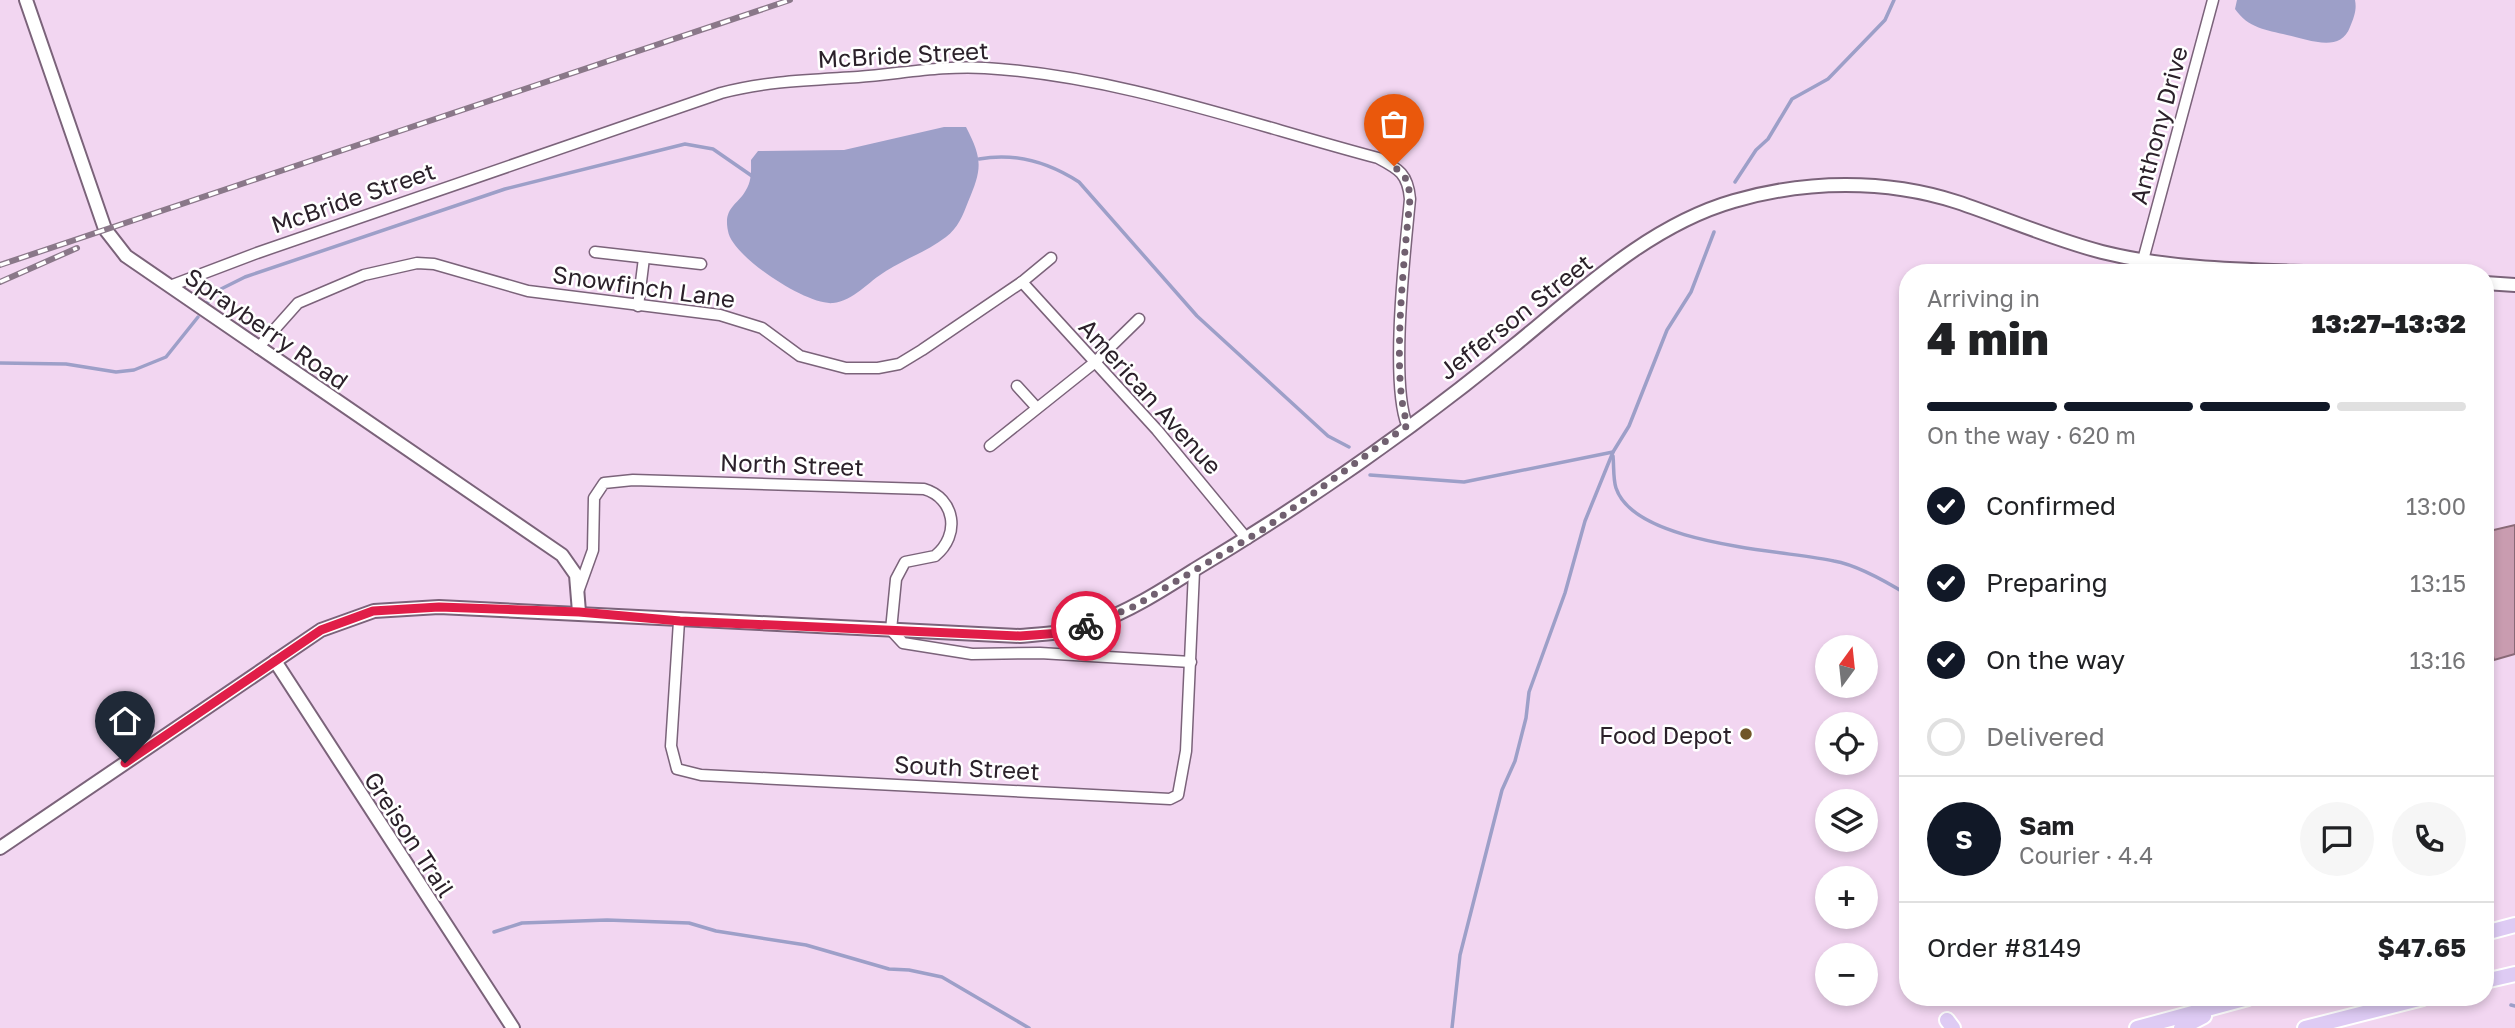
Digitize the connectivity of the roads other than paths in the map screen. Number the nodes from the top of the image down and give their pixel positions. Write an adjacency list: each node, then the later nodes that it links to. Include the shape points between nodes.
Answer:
1 (26, 0): 12 (street, Sprayberry Road, via 105,229 125,256)
2 (2213, 0): 6 (street, Anthony Drive)
3 (595, 252): 4 (street)
4 (644, 258): 7 (street); 13 (street)
5 (1051, 258): 9 (street, Snowfinch Lane)
6 (2143, 260): 8 (street, Jefferson Street); 19 (street, Jefferson Street, via 2074,244 1954,201 1883,186 1796,188 1733,201 1677,224 1635,250)
7 (701, 264)
8 (2199, 264)
9 (1022, 282): 13 (street, Snowfinch Lane, via 899,364 878,368 846,368 800,356 747,321); 16 (street, American Avenue)
10 (2494, 284): 11 (street)
11 (2515, 285)
12 (170, 286): 15 (street, Sprayberry Road); 19 (street, McBride Street, via 591,135 731,90 762,83 981,68 1036,72 1257,123 1394,166 1408,181 1410,199 1401,373 1401,410)
13 (638, 306): 15 (street, Snowfinch Lane, via 528,291 417,263 364,275 298,303)
14 (1139, 319): 16 (street)
15 (258, 348): 23 (street, Sprayberry Road, via 533,533 562,555 575,571)
16 (1094, 363): 18 (street); 21 (street, American Avenue, via 1157,430)
17 (1017, 386): 18 (street)
18 (1037, 408): 20 (street)
19 (1408, 425): 21 (street, Jefferson Street)
20 (990, 446)
21 (1247, 540): 22 (street, Jefferson Street)
22 (1194, 571): 26 (street, Jefferson Street, via 1133,607 1061,633 1020,636); 28 (street, South Street)
23 (579, 589): 24 (street, Sprayberry Road); 26 (street, North Street, via 593,551 597,489 604,483 633,480 935,492 951,513 948,541 935,556 913,558 900,566)
24 (579, 612): 25 (street, Jefferson Street); 27 (street, Jefferson Street, via 439,607 373,611 321,630)
25 (680, 621): 26 (street, Jefferson Street); 28 (street, South Street, via 671,746 677,769 701,775 1170,799 1182,786)
26 (891, 630): 28 (street, via 903,643 972,654)
27 (275, 661): 29 (street, Jefferson Street); 37 (street, Greison Trail)
28 (1191, 662)
29 (0, 848)
30 (2515, 925): 31 (main road)
31 (2494, 931)
32 (2515, 974): 33 (main road)
33 (2494, 979)
34 (2216, 1006): 38 (main road)
35 (2221, 1006): 39 (main road)
36 (2392, 1006): 40 (main road)
37 (513, 1028)
38 (2137, 1028)
39 (2181, 1028)
40 (2305, 1028)

